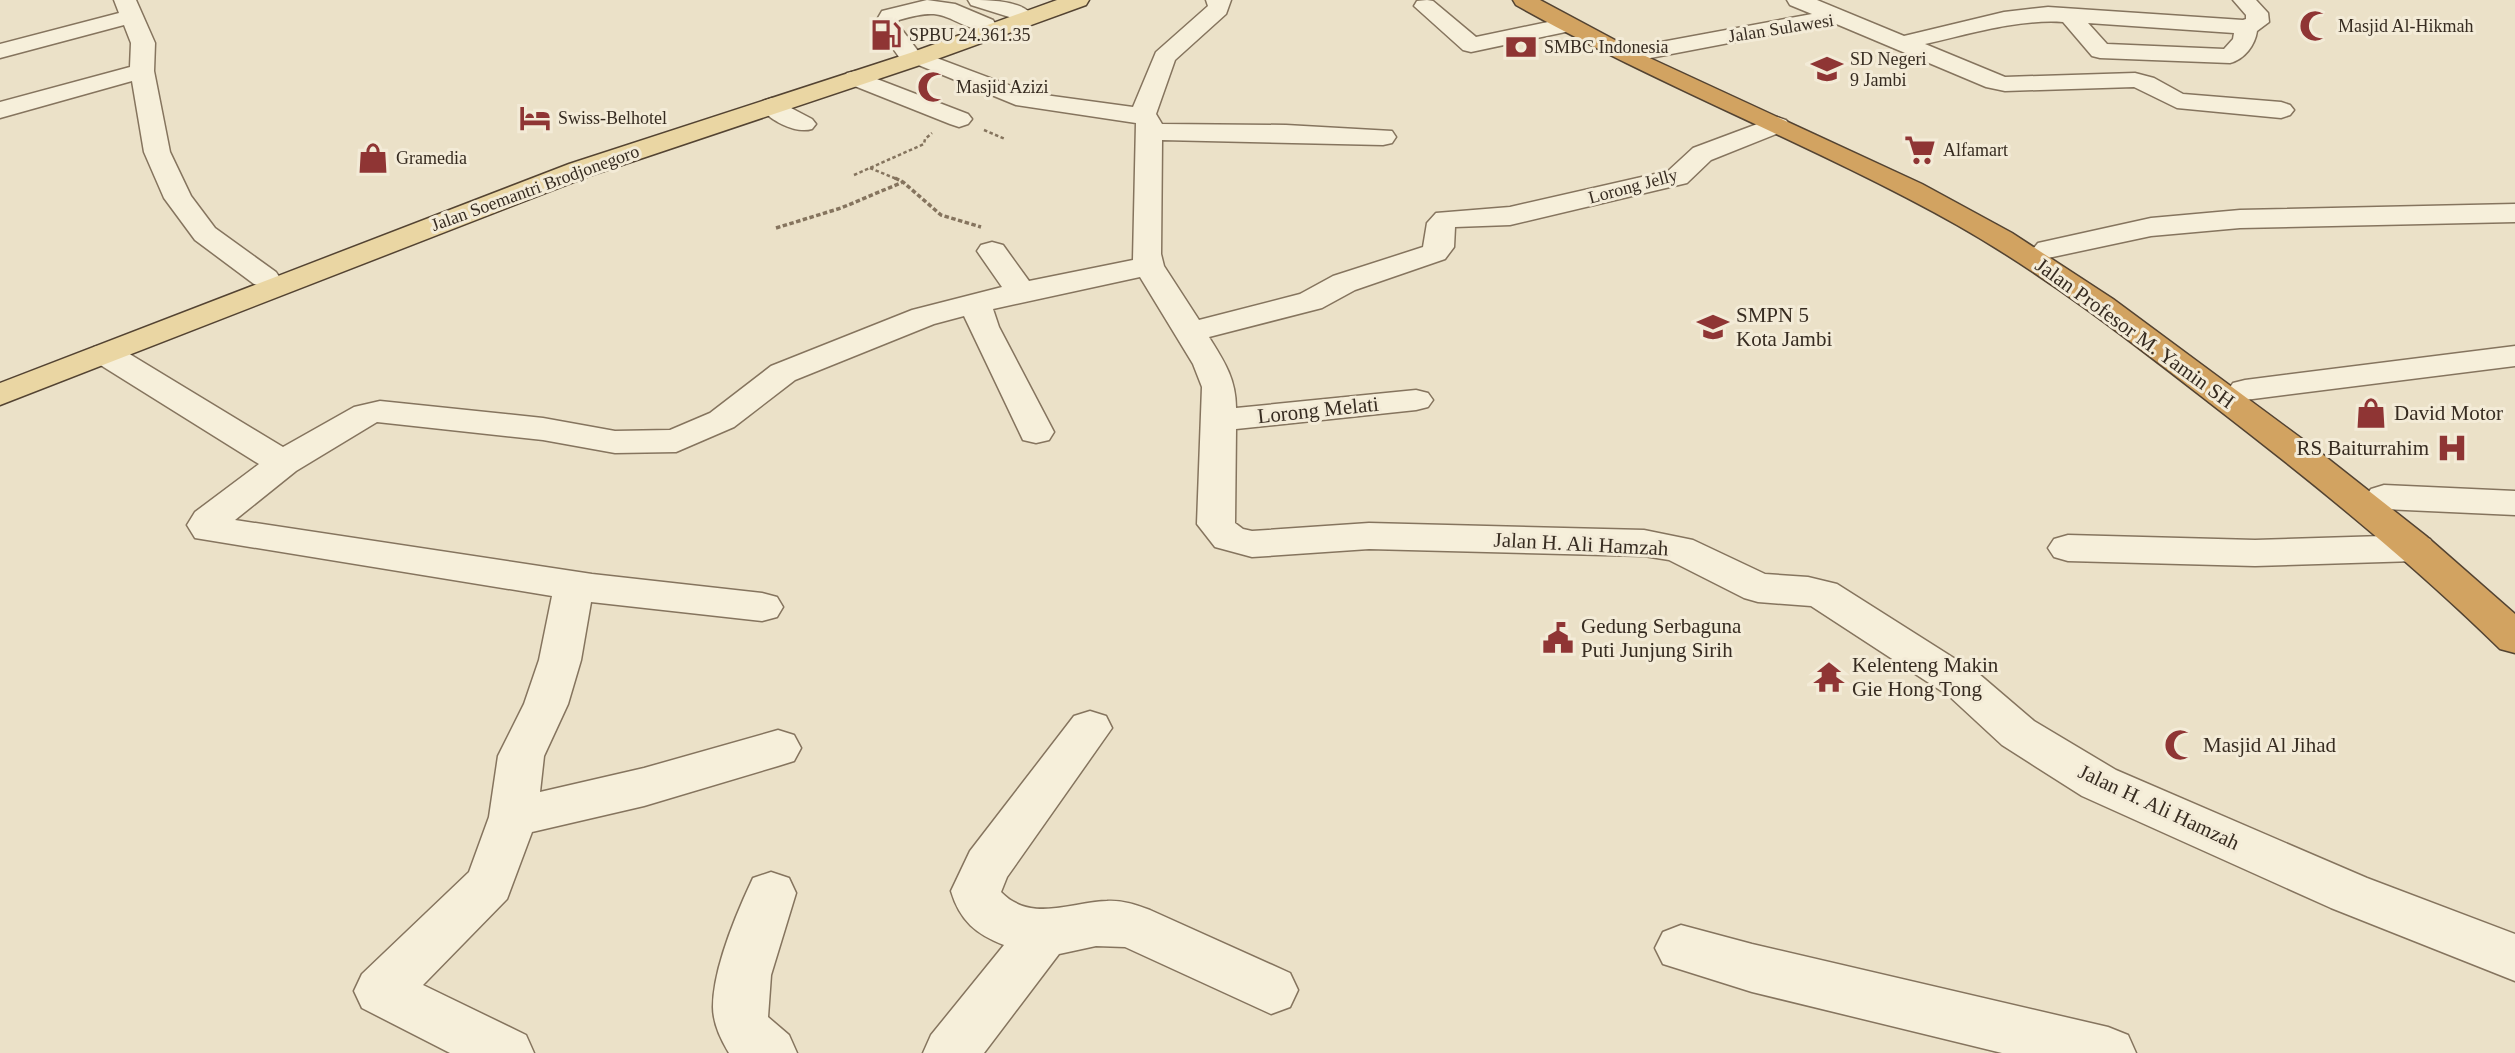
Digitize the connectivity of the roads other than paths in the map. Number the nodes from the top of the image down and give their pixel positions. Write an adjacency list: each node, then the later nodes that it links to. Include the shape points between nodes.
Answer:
1 (979, 0): 12 (street)
2 (1056, 0): 12 (main road, Jalan Soemantri Brodjonegoro)
3 (1078, 0): 12 (main road, Jalan Soemantri Brodjonegoro)
4 (1217, 0): 28 (street, Jalan H. Ali Hamzah, via 1221,1 1218,9 1164,57)
5 (1524, 0): 15 (highway, Jalan Profesor M. Yamin SH)
6 (1549, 0): 19 (highway, Jalan Profesor M. Yamin SH)
7 (1798, 0): 13 (street)
8 (2244, 0): 16 (street, via 2257,13 2258,22)
9 (1425, 6): 15 (street, via 1471,46)
10 (129, 8): 18 (street); 21 (street, via 143,43)
11 (2068, 13): 16 (street); 16 (street, via 2100,51 2230,56 2244,41); 17 (street, via 2014,17)
12 (1024, 15): 14 (main road, Jalan Soemantri Brodjonegoro); 20 (main road, Jalan Soemantri Brodjonegoro)
13 (1835, 16): 17 (street, Jalan Sulawesi); 19 (street, Jalan Sulawesi)
14 (985, 25): 20 (main road, Jalan Soemantri Brodjonegoro); 20 (street, via 938,4 890,16 886,23)
15 (1567, 25): 29 (highway, Jalan Profesor M. Yamin SH)
16 (2246, 27)
17 (1902, 43): 25 (street, Jalan Sulawesi, via 2005,84 2135,80 2177,101)
18 (0, 51)
19 (1645, 52): 32 (highway, Jalan Profesor M. Yamin SH, via 1936,187)
20 (912, 55): 22 (main road, Jalan Soemantri Brodjonegoro); 28 (street, via 1025,100); 36 (main road, via 573,164)
21 (142, 71): 24 (street); 36 (street, via 157,152 178,198 205,234)
22 (856, 78): 23 (main road, Jalan Soemantri Brodjonegoro); 26 (street)
23 (772, 106): 27 (street); 40 (main road, Jalan Soemantri Brodjonegoro, via 579,170)
24 (0, 110)
25 (2281, 110)
26 (959, 119)
27 (803, 124)
28 (1146, 124): 30 (street); 35 (street, Jalan H. Ali Hamzah)
29 (1777, 125): 32 (highway, Jalan Profesor M. Yamin SH); 39 (street, Lorong Jelly, via 1702,154 1677,177 1510,216 1442,220 1434,253 1344,283 1311,301)
30 (1383, 137)
31 (2515, 213): 33 (street, via 2240,219 2151,227)
32 (1998, 228): 33 (highway, Jalan Profesor M. Yamin SH); 52 (highway, Jalan Profesor M. Yamin SH)
33 (2048, 249): 43 (highway, Jalan Profesor M. Yamin SH)
34 (992, 251): 37 (street)
35 (1149, 266): 37 (street); 39 (street, Jalan H. Ali Hamzah)
36 (265, 278): 40 (main road)
37 (1021, 292): 38 (street)
38 (975, 303): 47 (street); 48 (street, via 923,317 783,373 722,420 676,441 615,442 380,411 366,414)
39 (1190, 332): 46 (street, Jalan H. Ali Hamzah, via 1219,387)
40 (100, 349): 42 (main road, Jalan Soemantri Brodjonegoro); 48 (street)
41 (2515, 356): 43 (street)
42 (19, 377): 44 (main road, Jalan Soemantri Brodjonegoro)
43 (2245, 390): 49 (highway, Jalan Profesor M. Yamin SH)
44 (0, 396)
45 (1416, 400): 46 (street, Lorong Melati)
46 (1219, 420): 63 (street, Jalan H. Ali Hamzah, via 1216,524 1229,540 1259,544 1369,537 1656,544 1679,548 1758,589 1823,594 1964,685 2018,733 2099,783 2349,893)
47 (1035, 432)
48 (283, 463): 53 (street, via 209,521 209,529)
49 (2385, 497): 50 (street); 54 (highway, Jalan Profesor M. Yamin SH)
50 (2515, 503)
51 (2068, 548): 52 (street, via 2255,553)
52 (2416, 548): 56 (highway, Jalan Profesor M. Yamin SH)
53 (574, 586): 55 (street); 59 (street, via 560,660 546,704 521,755)
54 (2515, 605)
55 (762, 607)
56 (2515, 638)
57 (1090, 728): 61 (street, via 987,866 976,891 982,909 994,918)
58 (778, 748): 59 (street, via 644,787)
59 (513, 817): 65 (street, via 489,884 380,991)
60 (771, 893): 66 (street, via 742,984 741,1019 747,1033)
61 (1046, 932): 64 (street, via 1120,923); 67 (street)
62 (1681, 948): 68 (street)
63 (2515, 958)
64 (1271, 990)
65 (506, 1053)
66 (769, 1053)
67 (951, 1053)
68 (2108, 1053)

